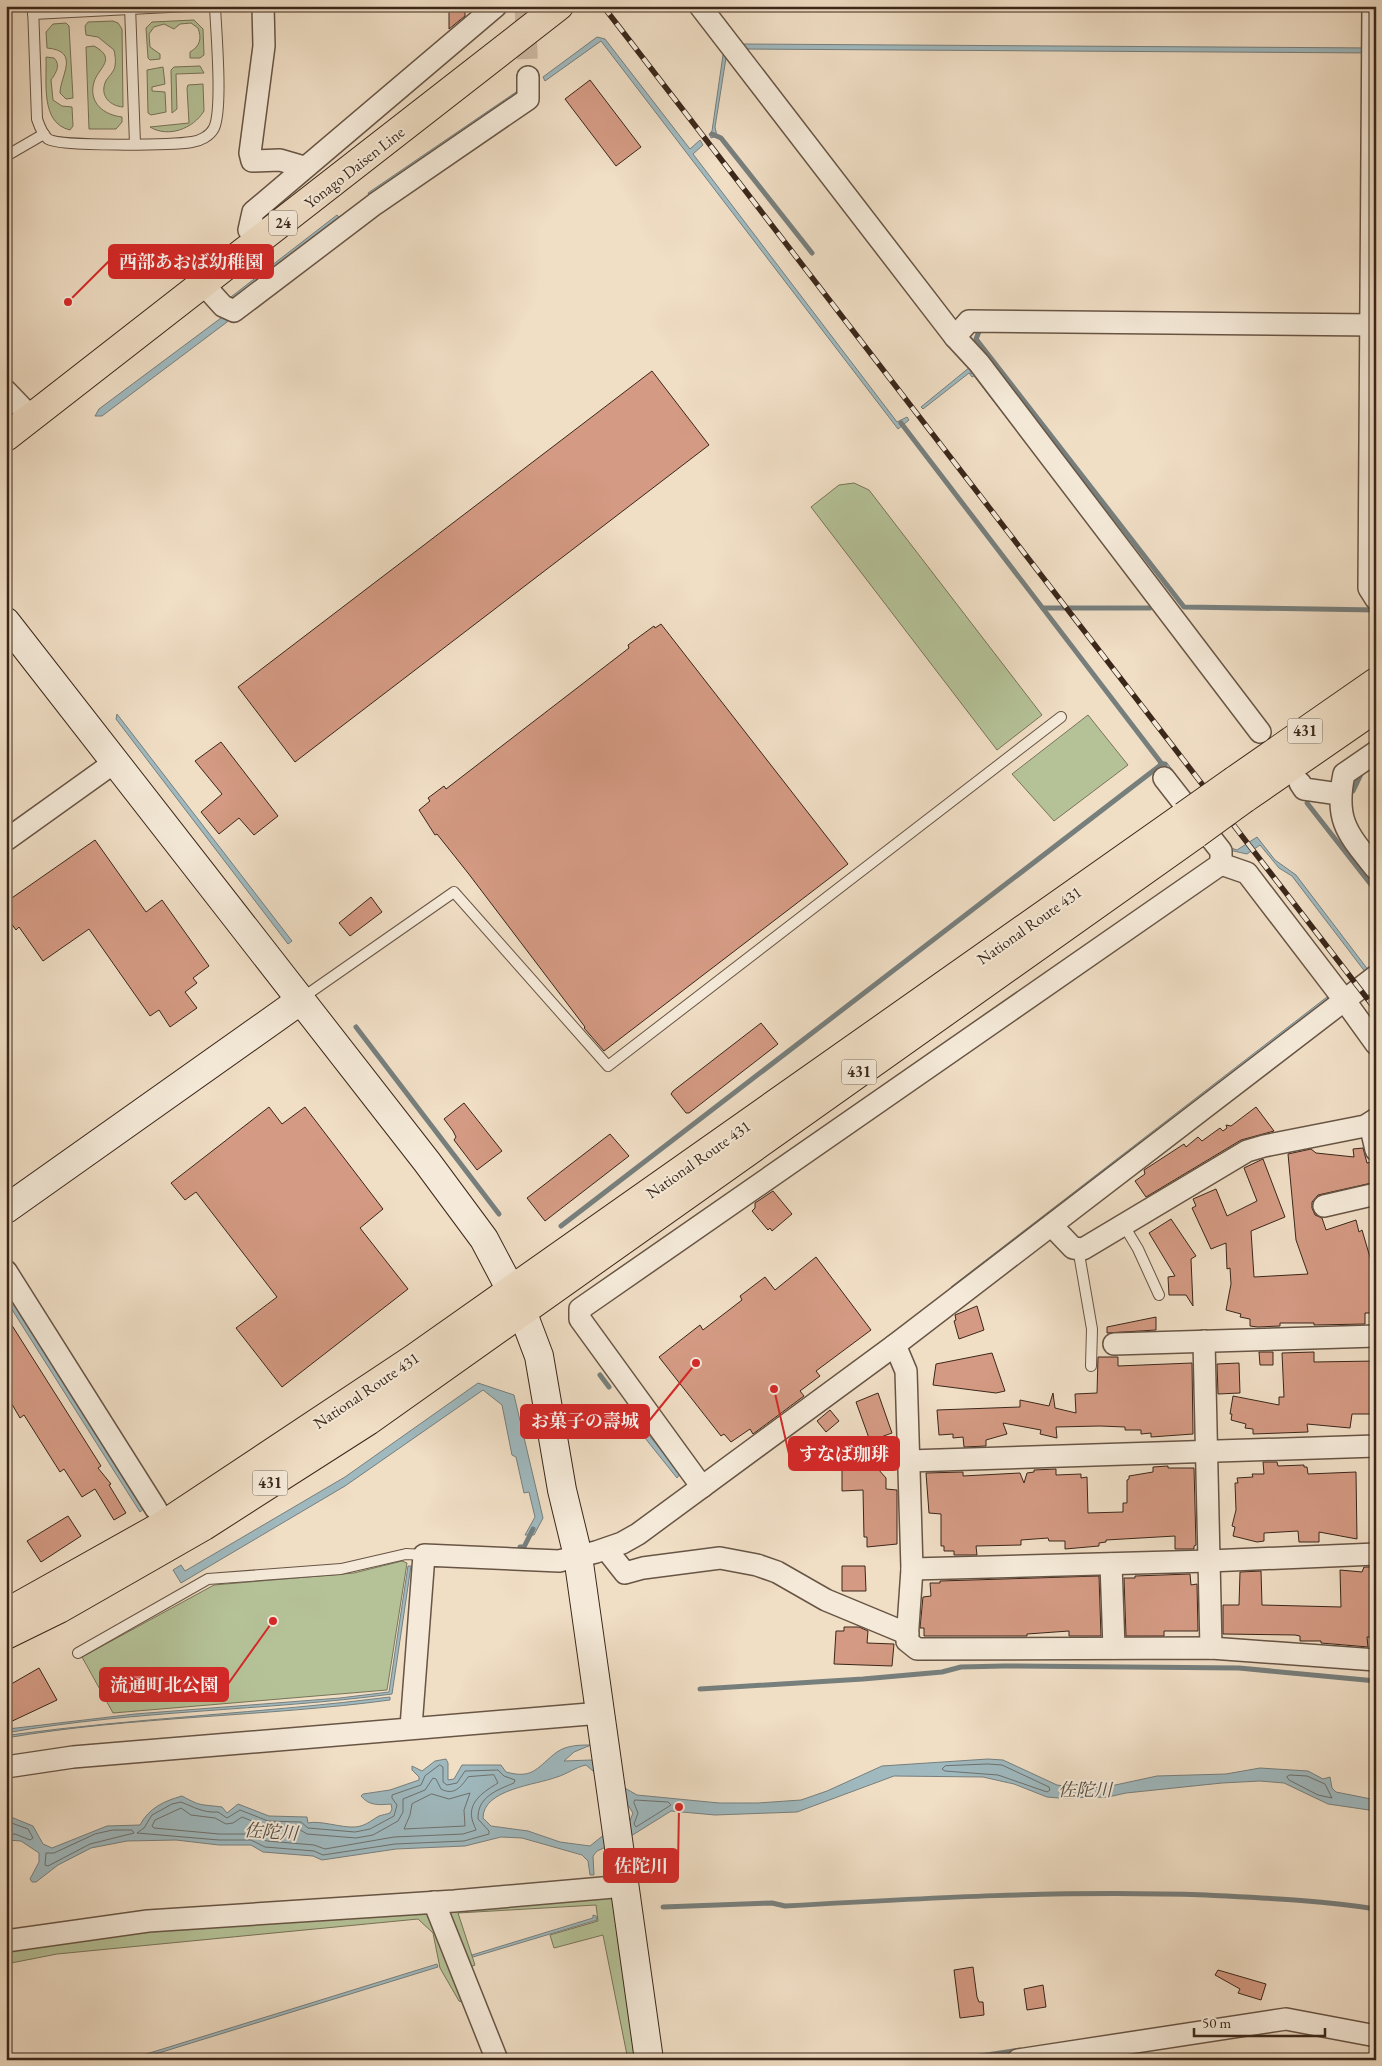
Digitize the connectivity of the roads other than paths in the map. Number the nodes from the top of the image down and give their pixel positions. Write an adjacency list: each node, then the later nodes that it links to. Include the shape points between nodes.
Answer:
1 (188, 6): 8 (lane)
2 (215, 6): 12 (lane, via 218,110 214,128 205,138 193,142)
3 (263, 6): 14 (street, via 264,46 250,153 252,161 280,160)
4 (496, 6): 14 (street)
5 (559, 6): 15 (main road, Yonago Daisen Line / 24)
6 (700, 6): 18 (street)
7 (1373, 6): 17 (street)
8 (130, 7): 9 (lane); 12 (lane)
9 (33, 10): 11 (lane, via 37,119)
10 (528, 77): 16 (street, via 528,99 228,308)
11 (44, 134): 12 (lane, via 62,144); 13 (lane)
12 (135, 144)
13 (6, 156)
14 (304, 167): 15 (street, via 253,212 249,230)
15 (259, 242): 16 (main road, Yonago Daisen Line / 24)
16 (204, 285): 20 (main road, Yonago Daisen Line / 24)
17 (1373, 325): 18 (street, via 969,321); 22 (street, via 1369,588)
18 (955, 337): 27 (street, via 979,363)
19 (6, 391): 20 (street)
20 (31, 417): 21 (main road, Yonago Daisen Line / 24)
21 (6, 437)
22 (1376, 599)
23 (6, 622): 29 (street)
24 (1376, 682): 32 (main road, National Route 431 / 431)
25 (1376, 708): 32 (main road, National Route 431 / 431)
26 (1061, 717): 38 (lane, via 608,1066 454,892)
27 (1260, 732)
28 (1376, 752): 33 (street, via 1344,774)
29 (115, 762): 34 (street); 38 (street)
30 (1164, 778): 35 (street, via 1221,850)
31 (1300, 783): 33 (street, via 1304,788)
32 (1240, 789): 51 (main road, National Route 431 / 431, bridge)
33 (1339, 794): 36 (street, via 1340,812 1350,836)
34 (6, 840)
35 (1221, 864): 39 (street, via 1247,873); 60 (street, via 580,1309 580,1319)
36 (1376, 869)
37 (1376, 976): 39 (street)
38 (301, 1000): 45 (street); 51 (street, via 484,1239)
39 (1345, 1000): 40 (street); 47 (street)
40 (1376, 1044)
41 (1373, 1121): 42 (street); 46 (street, via 1324,1136 1247,1151)
42 (1376, 1150)
43 (1376, 1194): 44 (street)
44 (1324, 1206)
45 (6, 1209)
46 (1123, 1224): 48 (street, via 1082,1250); 50 (lane)
47 (1052, 1226): 48 (street, via 1072,1248); 55 (street)
48 (1078, 1248): 56 (lane, via 1092,1329)
49 (6, 1271): 61 (street)
50 (1159, 1295)
51 (517, 1301): 65 (street, via 539,1356 562,1490); 69 (main road, National Route 431 / 431, via 163,1525); 71 (main road, National Route 431 / 431, via 368,1421 204,1526 59,1609)
52 (1376, 1336): 53 (street)
53 (1204, 1341): 54 (street); 58 (street)
54 (1114, 1344)
55 (895, 1345): 59 (street, via 906,1371); 60 (street)
56 (1091, 1366)
57 (1376, 1446): 58 (street)
58 (1206, 1451): 59 (street); 66 (street)
59 (909, 1461): 68 (street)
60 (702, 1487): 62 (street, via 638,1534)
61 (156, 1509)
62 (606, 1549): 65 (street); 70 (street, via 624,1573 720,1558 756,1565 777,1572 826,1600)
63 (1376, 1554): 66 (street)
64 (424, 1555): 65 (street, via 559,1561); 74 (lane, via 406,1554 341,1568 208,1579); 77 (street)
65 (578, 1556): 76 (street)
66 (1209, 1561): 67 (street); 73 (street)
67 (1112, 1564): 68 (street); 72 (street)
68 (912, 1569): 70 (street)
69 (6, 1613)
70 (908, 1634): 72 (street, via 907,1641 917,1649)
71 (6, 1635)
72 (1114, 1648): 73 (street)
73 (1211, 1648): 75 (street)
74 (78, 1653)
75 (1376, 1660)
76 (601, 1718): 77 (street); 79 (street)
77 (411, 1727): 78 (street, via 73,1757)
78 (6, 1768)
79 (624, 1880): 80 (street); 85 (street)
80 (434, 1902): 81 (street, via 148,1921); 84 (street)
81 (6, 1941)
82 (1376, 2036): 83 (street, via 1286,2019)
83 (1052, 2057): 86 (street)
84 (498, 2060)
85 (649, 2060)
86 (1018, 2060)

